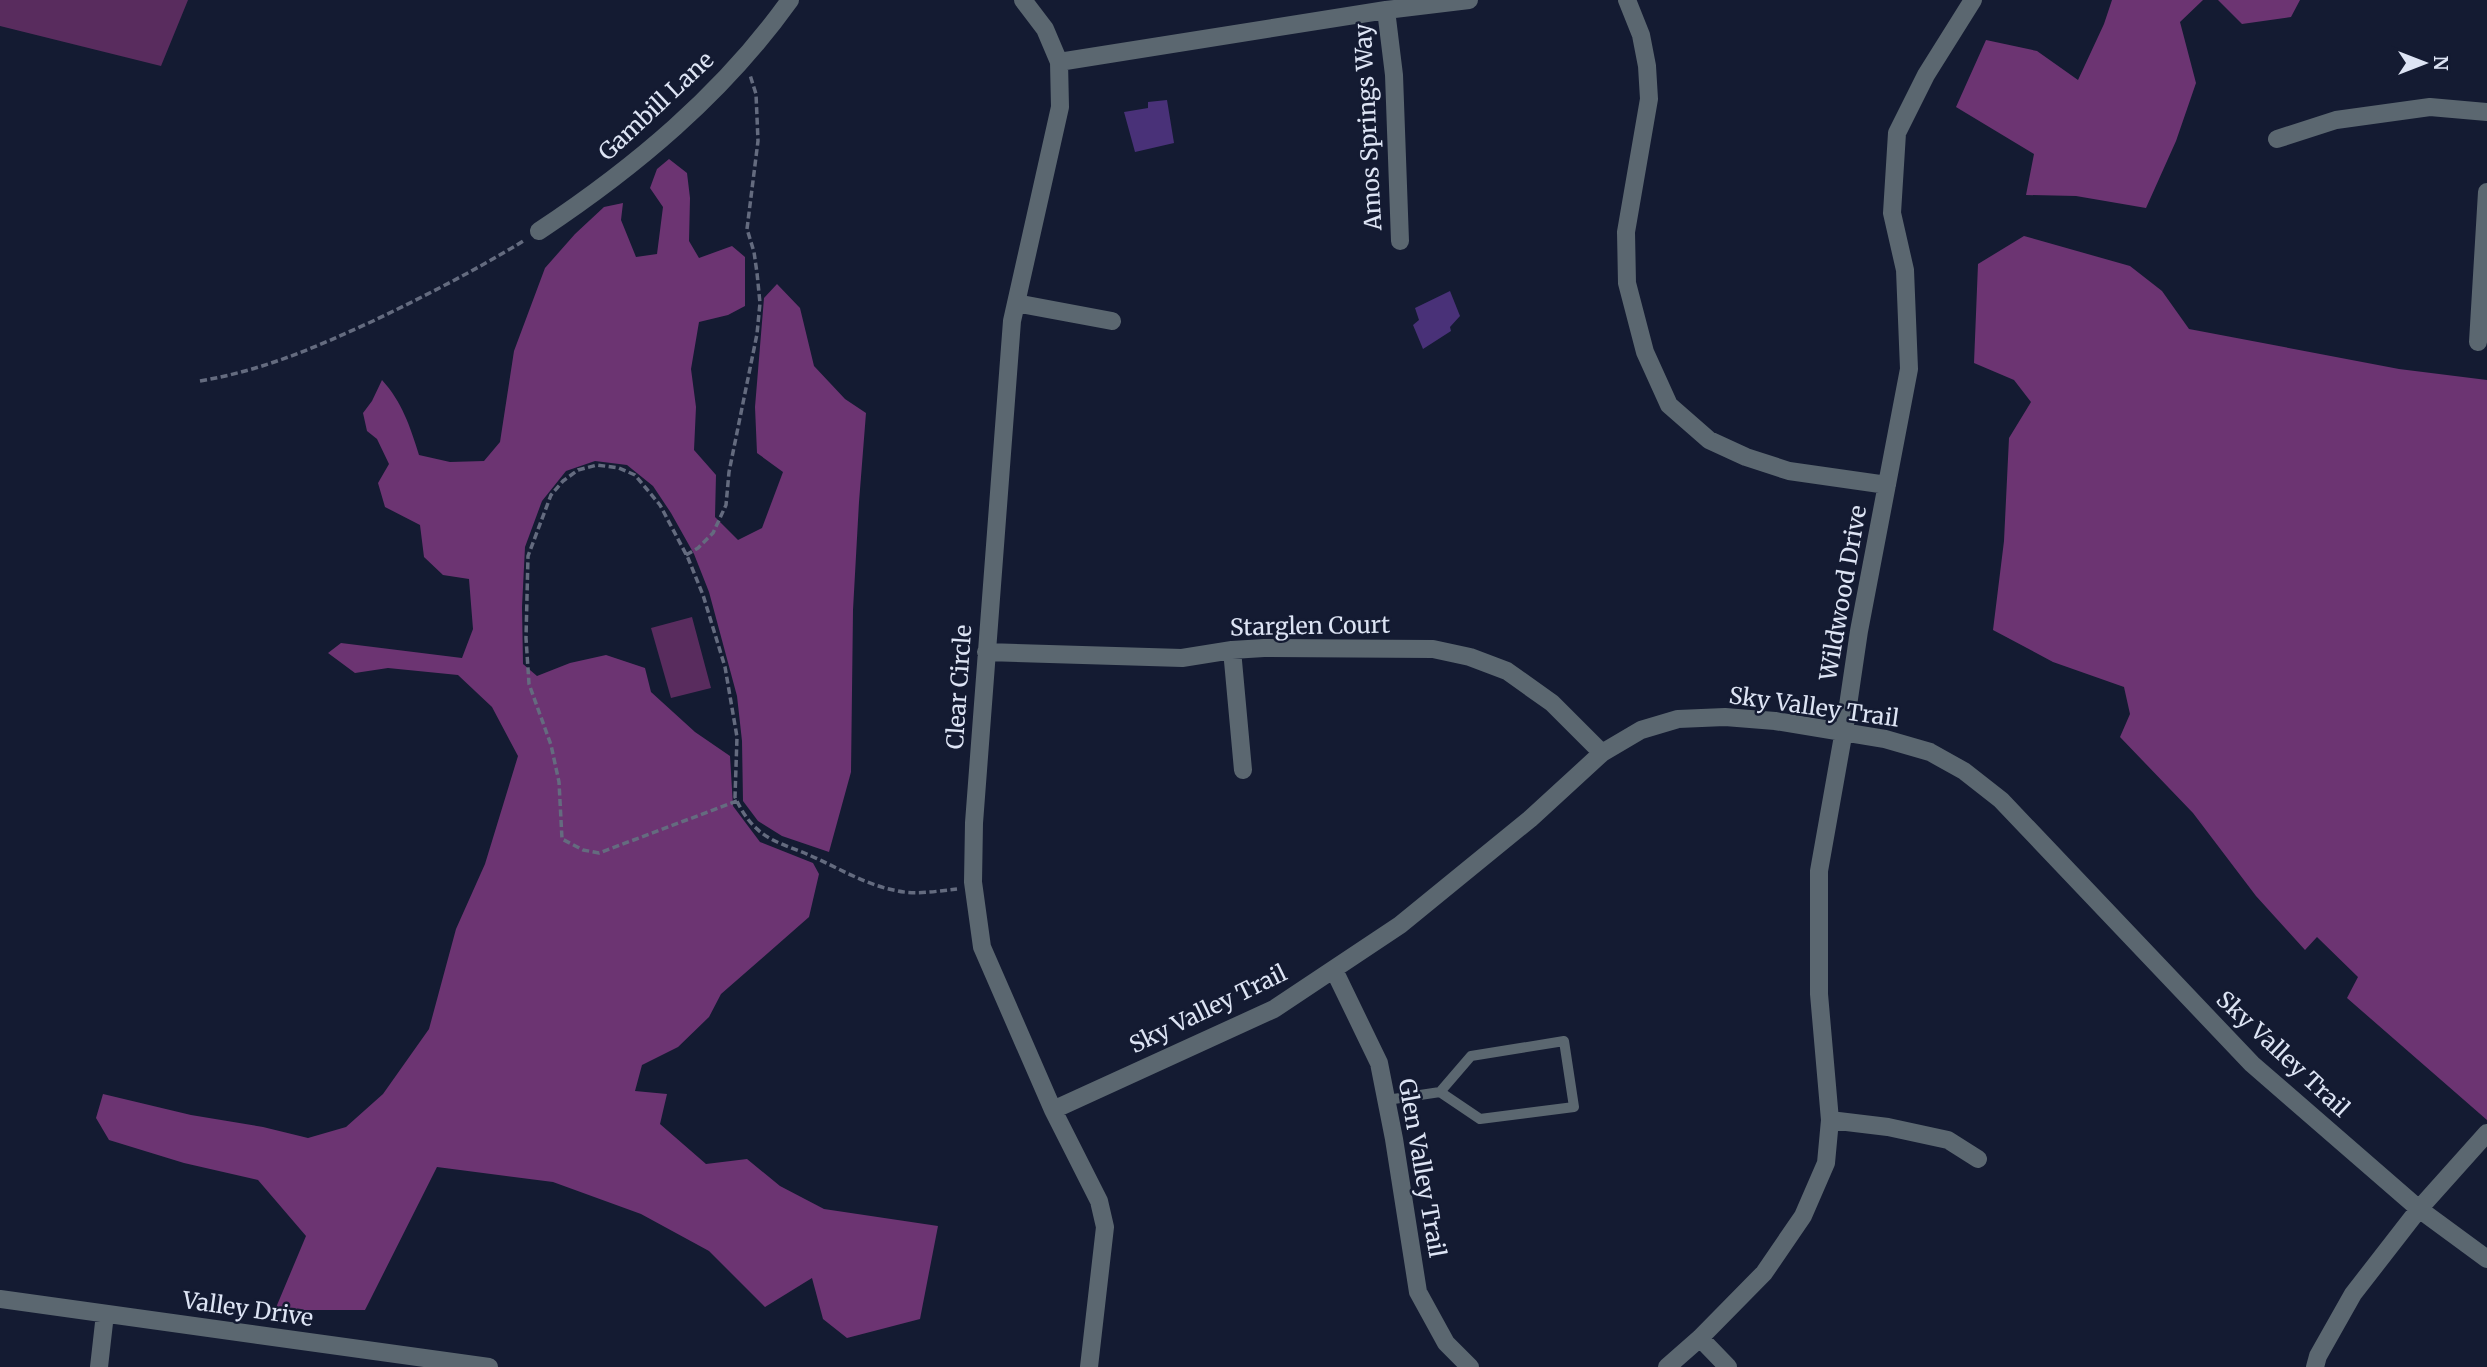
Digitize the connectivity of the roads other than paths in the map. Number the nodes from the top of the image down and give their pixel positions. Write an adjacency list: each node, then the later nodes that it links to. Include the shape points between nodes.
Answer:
1 (790, 0): 11 (street, Gambill Lane, via 696,109 592,196)
2 (1023, 0): 7 (street, Clear Circle, via 1045,29)
3 (1469, 0): 6 (street)
4 (1627, 0): 16 (street, via 1641,35 1649,99 1626,232 1627,283 1645,352 1669,405 1709,440 1746,457 1789,471)
5 (1973, 0): 16 (street, Wildwood Drive, via 1897,132 1892,213 1905,270 1909,369)
6 (1386, 10): 7 (street); 12 (street, Amos Springs Way, via 1394,75)
7 (1059, 62): 13 (street, Clear Circle, via 1060,107)
8 (2487, 112): 9 (street, via 2430,107 2336,120)
9 (2277, 139)
10 (2487, 192): 15 (street)
11 (539, 231)
12 (1400, 242)
13 (1016, 303): 14 (street); 18 (street, Clear Circle)
14 (1112, 321)
15 (2478, 342)
16 (1886, 485): 19 (street, Wildwood Drive)
17 (1232, 650): 18 (street, Starglen Court, via 1182,659); 20 (street, Starglen Court, via 1433,649 1470,657 1507,671 1552,703); 21 (street)
18 (986, 652): 25 (street, Clear Circle, via 973,831 980,937)
19 (1844, 733): 20 (street, Sky Valley Trail, via 1775,721 1678,719 1641,730); 26 (street, Wildwood Drive, via 1819,871 1819,994); 29 (street, Sky Valley Trail, via 1930,752 2001,800 2252,1064)
20 (1602, 753): 22 (street, Sky Valley Trail, via 1410,917)
21 (1243, 770)
22 (1334, 970): 24 (street, Glen Valley Trail, via 1379,1063); 25 (street, Sky Valley Trail, via 1274,1009)
23 (1440, 1092): 23 (lane, via 1471,1056 1564,1041 1574,1107 1480,1119); 24 (lane)
24 (1387, 1100): 37 (street, Glen Valley Trail, via 1418,1293 1446,1343)
25 (1053, 1110): 36 (street, Clear Circle, via 1099,1201 1105,1227)
26 (1830, 1120): 28 (street, via 1948,1140); 33 (street, Wildwood Drive, via 1826,1163 1803,1216 1764,1273)
27 (2487, 1133): 29 (street)
28 (1978, 1159)
29 (2419, 1209): 30 (street, Sky Valley Trail); 40 (street, via 2353,1294)
30 (2487, 1259)
31 (0, 1299): 32 (street, Valley Drive)
32 (105, 1314): 34 (street); 35 (street, Valley Drive)
33 (1700, 1338): 38 (street, Wildwood Drive); 39 (street)
34 (99, 1367)
35 (489, 1367)
36 (1089, 1367)
37 (1470, 1367)
38 (1667, 1367)
39 (1728, 1367)
40 (2315, 1367)

